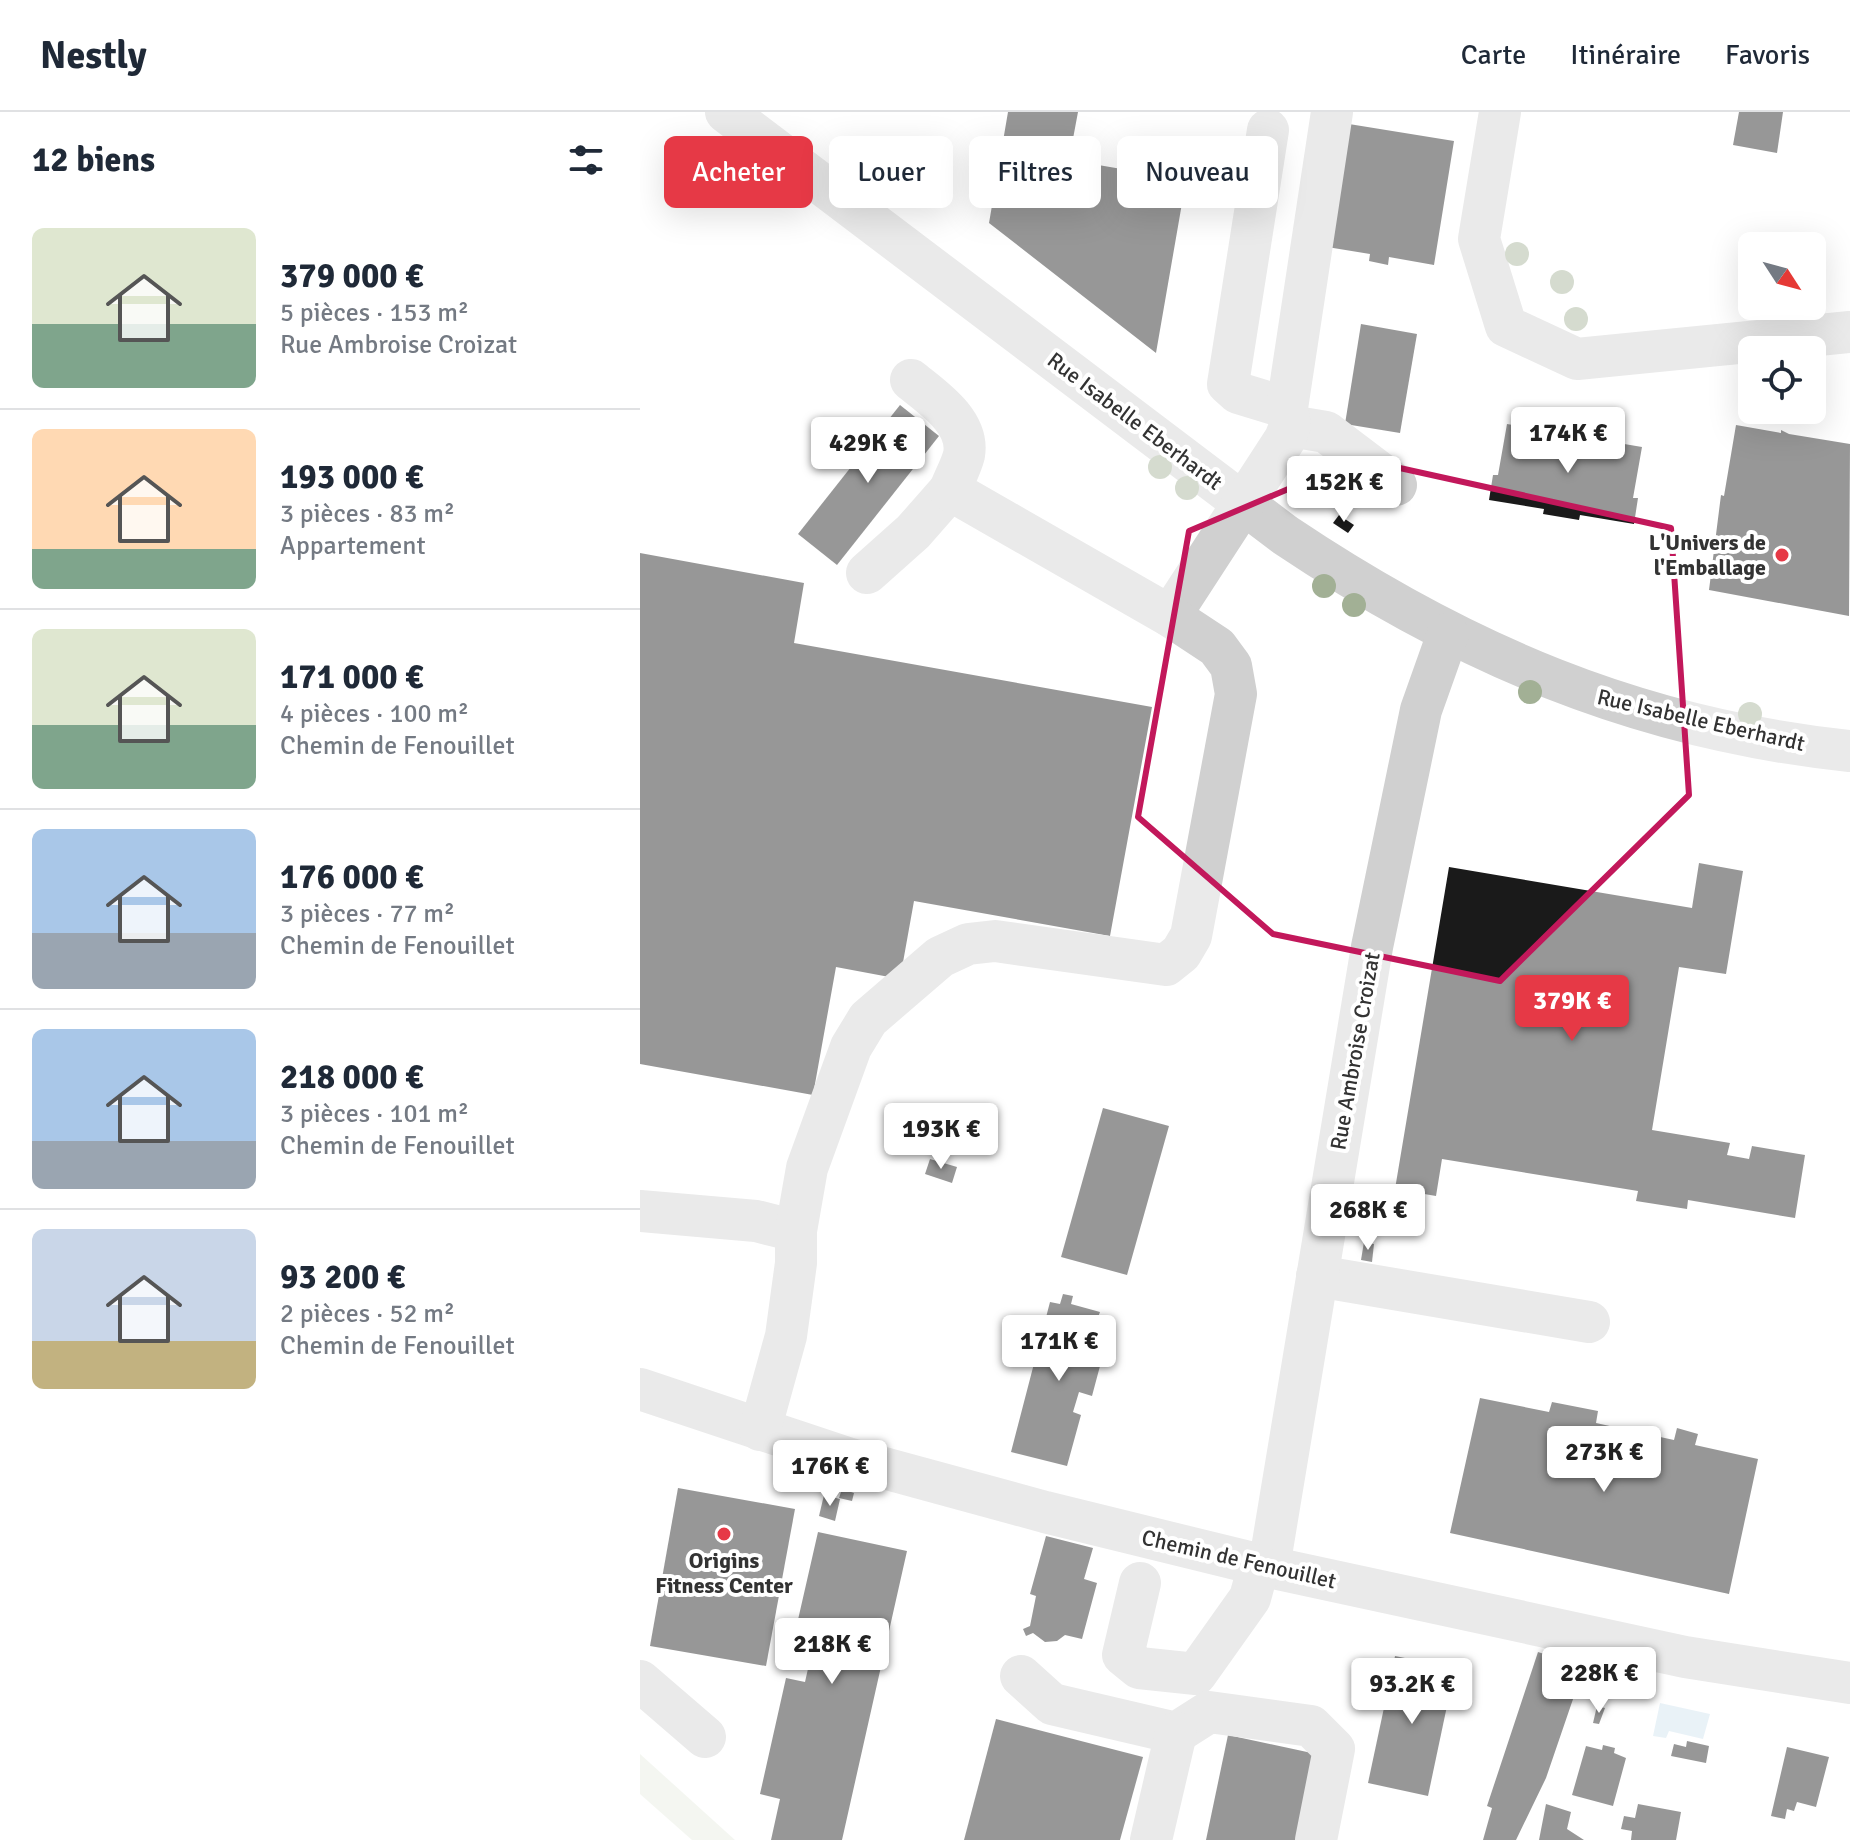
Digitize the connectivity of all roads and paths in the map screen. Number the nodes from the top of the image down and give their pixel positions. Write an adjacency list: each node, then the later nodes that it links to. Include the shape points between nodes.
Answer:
1 (726, 112): 10 (street, Rue Isabelle Eberhardt)
2 (1332, 112): 7 (street)
3 (1500, 112): 5 (street, via 1479,239 1506,326 1577,359)
4 (1268, 130): 7 (street, via 1228,384)
5 (1850, 332)
6 (911, 380): 9 (street, via 958,426 965,452)
7 (1289, 417): 8 (street, via 1326,432); 10 (street)
8 (1396, 485)
9 (950, 490): 11 (street); 12 (street)
10 (1243, 504): 12 (street); 13 (street, Rue Isabelle Eberhardt, via 1355,582)
11 (867, 573)
12 (1170, 616): 16 (street, via 1217,647 1231,666 1236,694 1191,936 1181,953 1166,965 995,941 968,944 940,957 868,1019 851,1047 811,1155)
13 (1448, 634): 14 (street, Rue Isabelle Eberhardt, via 1585,693 1677,719); 17 (street, Rue Ambroise Croizat, via 1421,710 1397,817)
14 (1850, 751)
15 (640, 1211): 16 (street, via 756,1221)
16 (796, 1231): 20 (street, via 786,1336)
17 (1317, 1276): 18 (street); 21 (street, Rue Ambroise Croizat)
18 (1589, 1322)
19 (640, 1389): 20 (street, Chemin de Fenouillet)
20 (760, 1430): 21 (street, Chemin de Fenouillet, via 1045,1512)
21 (1264, 1566): 25 (street, Chemin de Fenouillet, via 1685,1657); 26 (street, Rue Ambroise Croizat)
22 (1140, 1583): 26 (street, via 1123,1655)
23 (1021, 1676): 26 (street, via 1052,1704)
24 (640, 1681): 27 (street)
25 (1850, 1683)
26 (1194, 1706): 28 (street); 29 (street, via 1311,1726 1334,1749)
27 (705, 1737)
28 (1151, 1840)
29 (1316, 1840)

